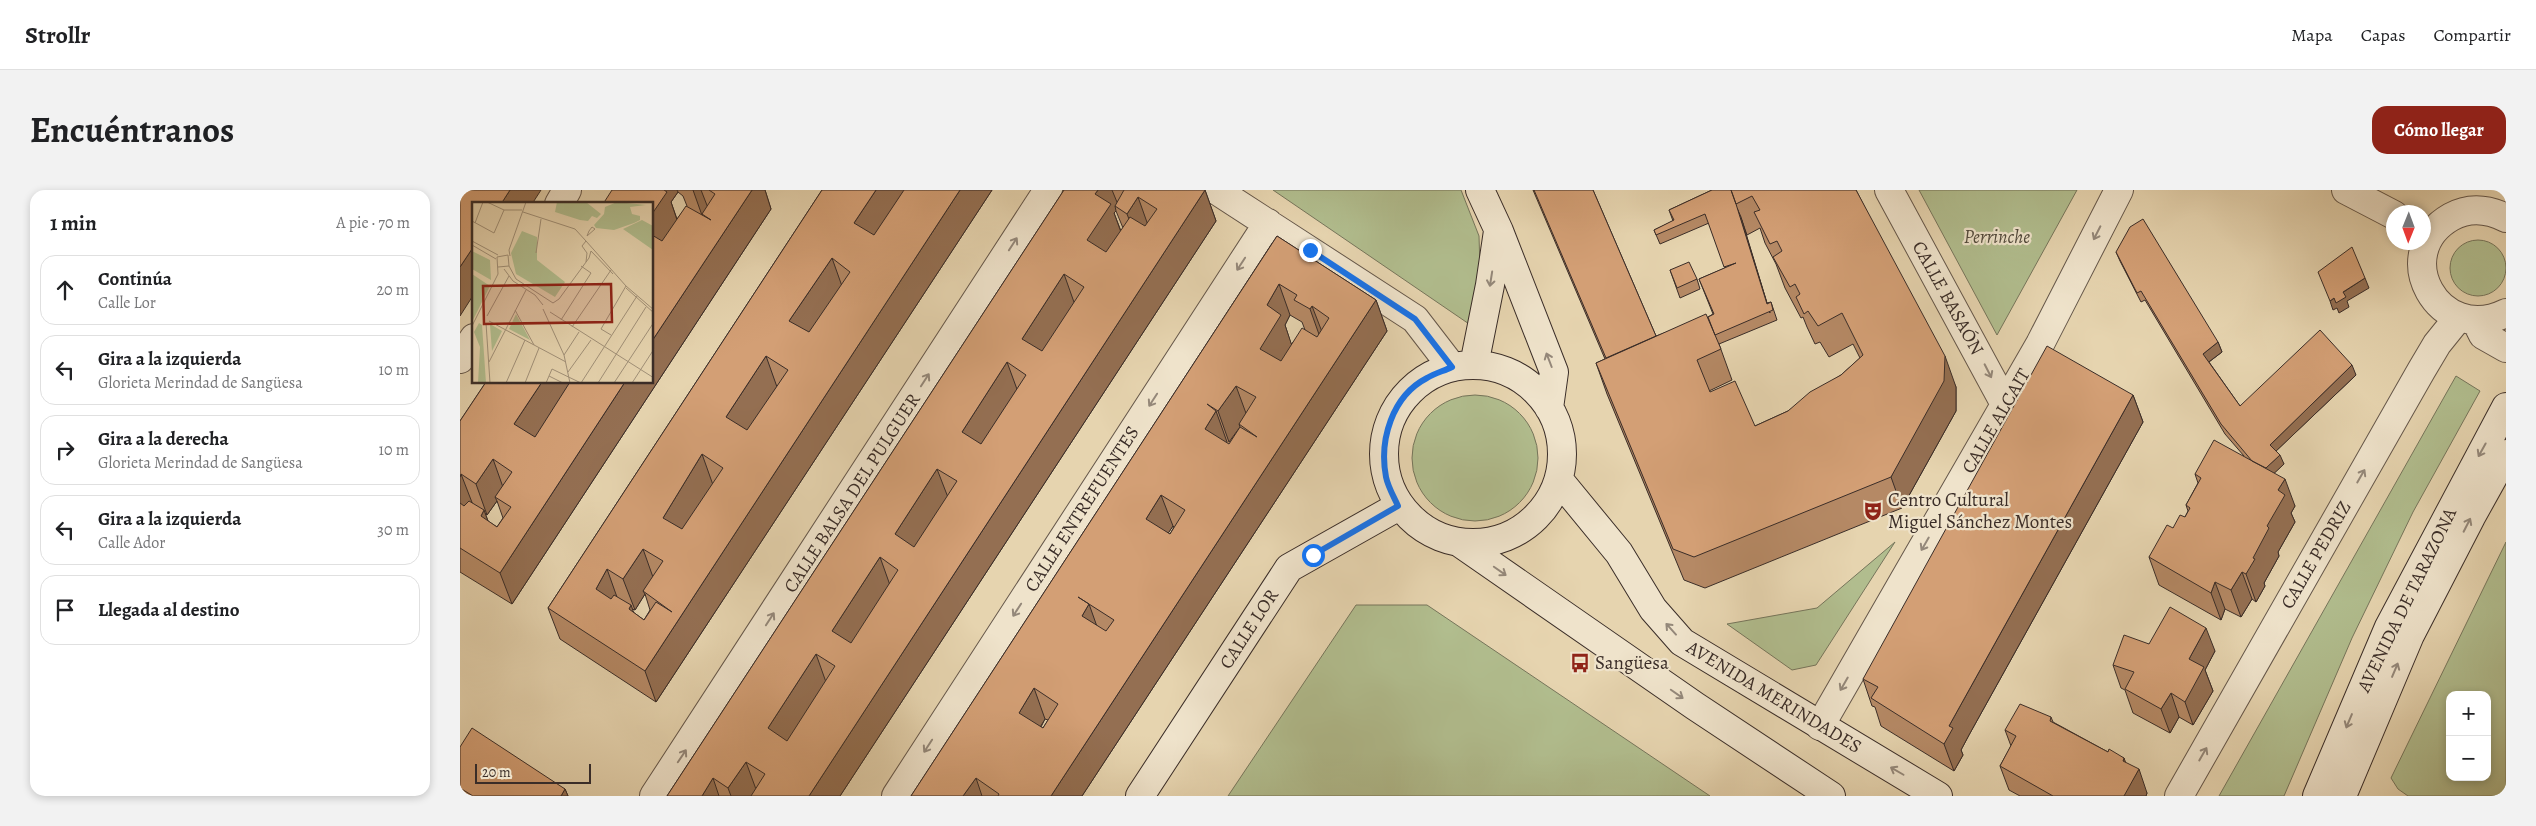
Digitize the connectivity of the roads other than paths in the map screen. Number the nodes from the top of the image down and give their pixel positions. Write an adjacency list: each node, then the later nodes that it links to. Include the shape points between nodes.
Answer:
1 (567, 190): 9 (street)
2 (1048, 190): 30 (street, CALLE BALSA DEL PULGUER, one-way to 2)
3 (1216, 190): 12 (street)
4 (1480, 190): 14 (street)
5 (1889, 190): 22 (street, CALLE BASAÓN, one-way to 22)
6 (2119, 190): 22 (street, CALLE ALCAIT, one-way to 22)
7 (2346, 190): 10 (street)
8 (2475, 200): 11 (street); 13 (street)
9 (560, 202)
10 (2386, 212)
11 (2506, 218)
12 (1268, 223): 21 (street, via 1415,319); 31 (street, CALLE ENTREFUENTES, one-way to 31)
13 (2431, 230)
14 (1498, 231): 21 (street, one-way to 21, via 1490,285); 24 (street, one-way to 14, via 1554,372)
15 (2424, 250): 17 (street, via 2425,283 2432,297 2444,309)
16 (2506, 313): 17 (street, via 2494,319)
17 (2467, 319): 19 (street, via 2483,335); 35 (street, CALLE PEDRIZ, one-way to 17, via 2437,344)
18 (472, 341): 20 (street)
19 (2506, 348)
20 (460, 360)
21 (1463, 366): 24 (street, via 1496,368 1517,377 1535,390); 27 (street, via 1426,378 1404,397 1389,422 1383,450 1386,479)
22 (2006, 406): 29 (street, CALLE ALCAIT, one-way to 29)
23 (2506, 407): 36 (street, AVENIDA DE TARAZONA, one-way to 36, via 2389,627)
24 (1549, 408): 26 (street, via 1559,430 1562,456)
25 (2506, 454): 37 (street, AVENIDA DE TARAZONA, one-way to 25, via 2410,635)
26 (1559, 480): 28 (street, via 1545,508 1521,530 1492,542); 29 (street, AVENIDA MERINDADES, one-way to 26, via 1682,642 1652,609 1619,553)
27 (1398, 506): 28 (street, via 1426,530); 32 (street, CALLE LOR, via 1289,568)
28 (1460, 543): 33 (street, one-way to 33)
29 (1820, 726): 34 (street, AVENIDA MERINDADES, one-way to 29)
30 (654, 796)
31 (896, 796)
32 (1140, 796)
33 (1831, 796)
34 (1938, 796)
35 (2178, 796)
36 (2317, 796)
37 (2342, 796)

